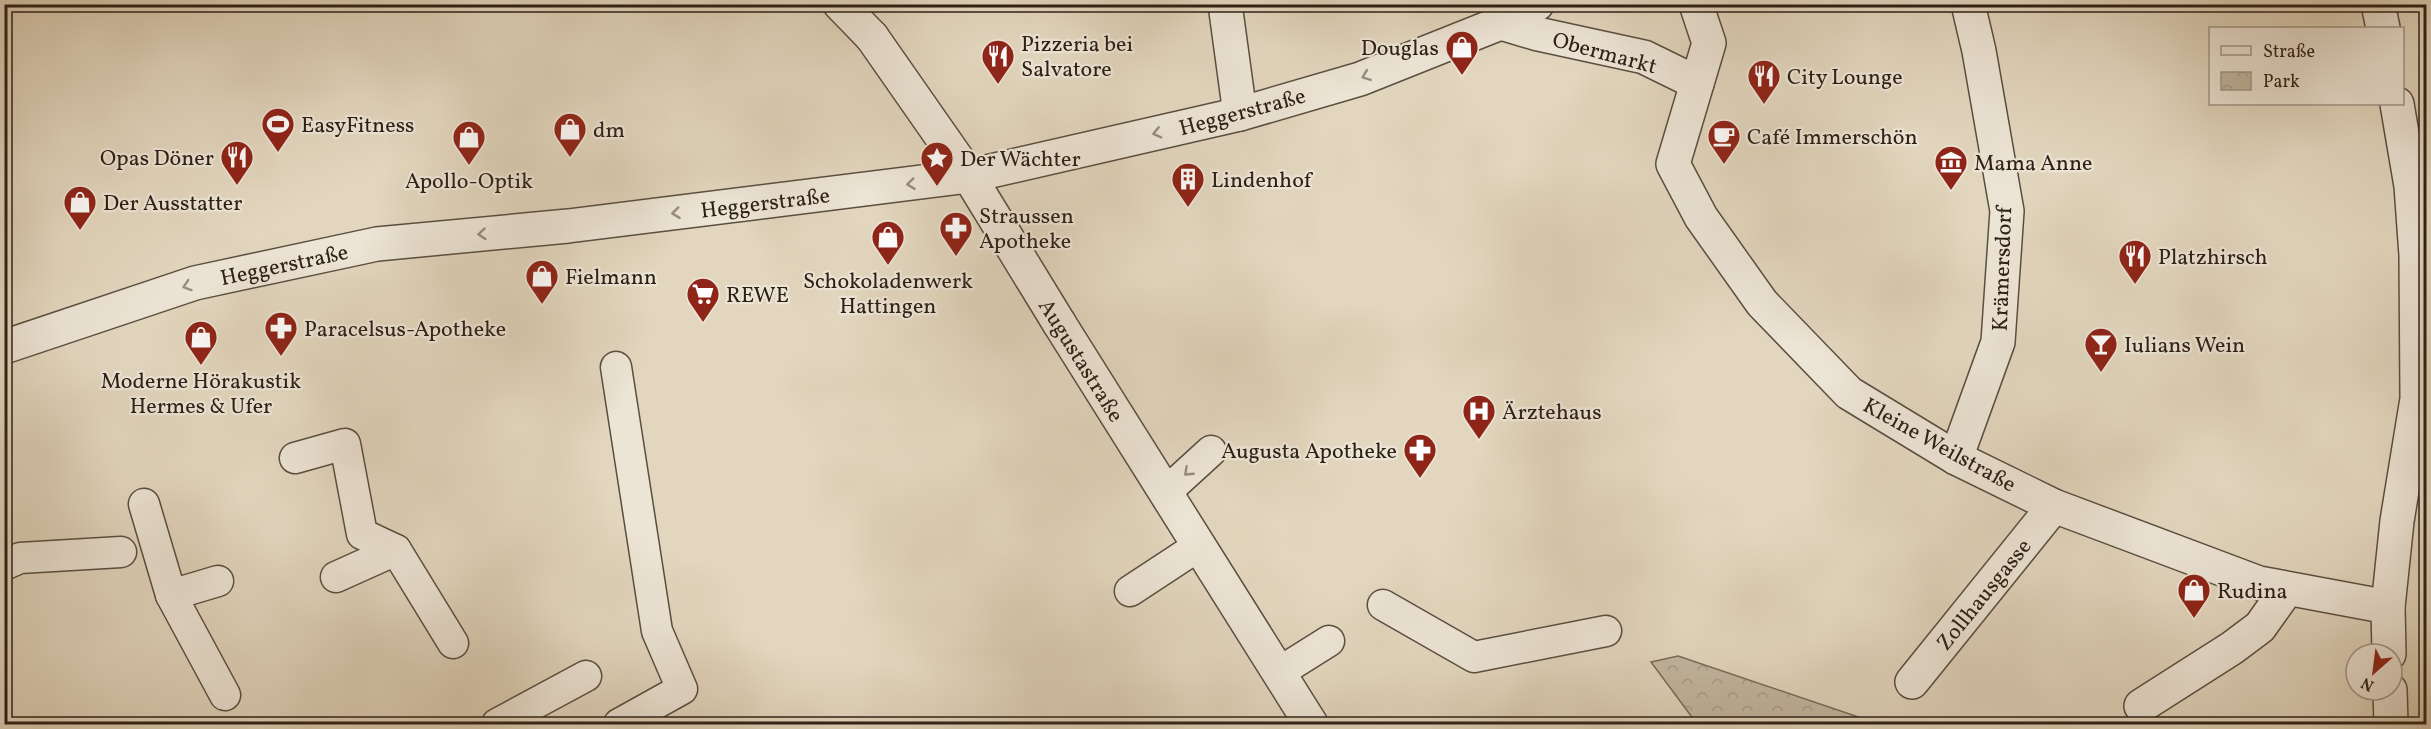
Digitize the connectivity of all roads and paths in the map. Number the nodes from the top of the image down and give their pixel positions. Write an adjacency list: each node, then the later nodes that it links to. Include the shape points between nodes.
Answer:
1 (840, 4): 11 (street, Augustastraße, via 872,37)
2 (1225, 4): 10 (street)
3 (1696, 4): 8 (street, via 1709,43)
4 (1968, 4): 17 (street, Krämersdorf, via 2007,211 1998,342)
5 (2378, 4): 7 (street)
6 (1518, 14): 8 (street, Obermarkt, via 1538,34 1644,57); 10 (street, Heggerstraße, one-way to 10, via 1360,79)
7 (2383, 27)
8 (1697, 83): 17 (street, Kleine Weilstraße, via 1674,164 1701,217 1762,303 1849,393)
9 (2397, 105): 12 (street)
10 (1240, 114): 11 (street, Heggerstraße, one-way to 11)
11 (969, 176): 13 (street, Heggerstraße, one-way to 13, via 568,226 377,244 195,283); 18 (street, Augustastraße)
12 (2421, 254): 31 (street, via 2417,399)
13 (4, 347)
14 (616, 367): 43 (lane, via 657,631 682,689)
15 (1211, 451): 18 (lane, one-way to 18)
16 (295, 458): 21 (lane, via 345,444 362,534)
17 (1956, 458): 20 (street, Kleine Weilstraße)
18 (1165, 493): 23 (street, Augustastraße)
19 (144, 504): 28 (lane)
20 (2054, 506): 27 (street, Kleine Weilstraße, via 2259,583); 38 (street, Zollhausgasse)
21 (396, 550): 25 (lane); 35 (lane)
22 (121, 552): 24 (lane, via 20,558)
23 (1205, 552): 29 (lane); 36 (street, Augustastraße)
24 (4, 565)
25 (336, 578)
26 (218, 581): 28 (lane)
27 (2287, 589): 31 (street, Kleine Weilstraße); 41 (street, via 2260,627)
28 (171, 595): 39 (lane)
29 (1135, 599)
30 (1383, 605): 32 (lane, via 1474,657)
31 (2388, 607): 34 (street)
32 (1606, 631)
33 (1329, 641): 36 (lane)
34 (2389, 642)
35 (453, 643)
36 (1278, 673): 44 (street, Augustastraße)
37 (586, 676): 42 (lane)
38 (1912, 682)
39 (225, 695)
40 (2390, 702): 45 (street)
41 (2142, 706)
42 (497, 724)
43 (620, 724)
44 (1311, 724)
45 (2391, 724)

